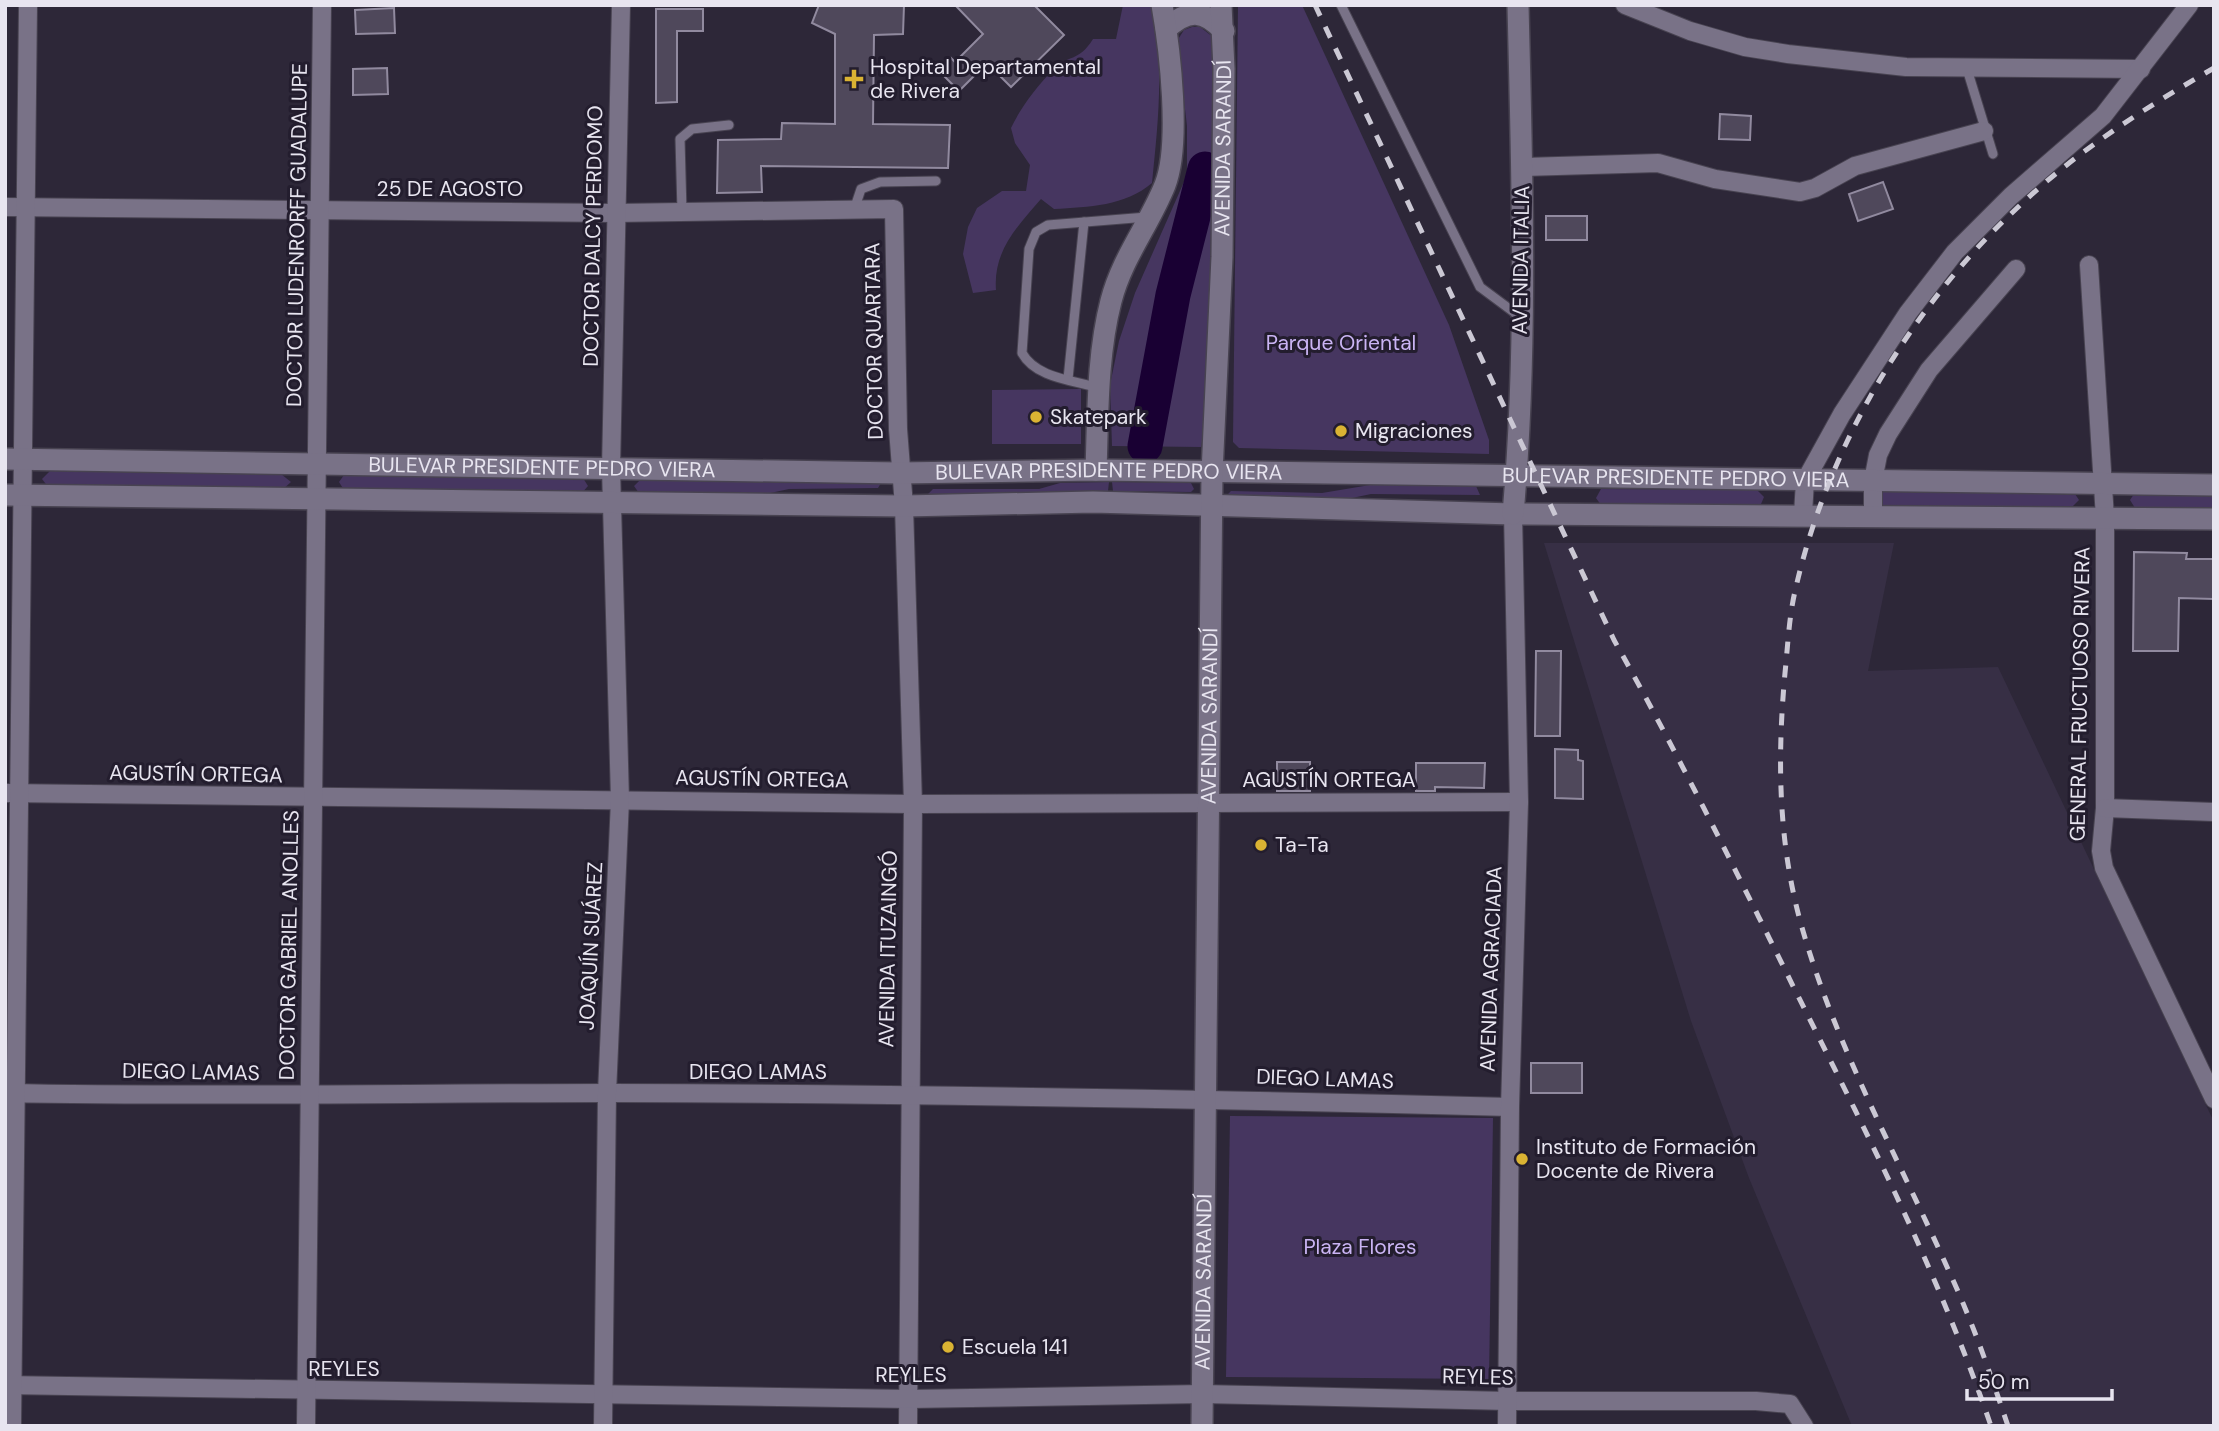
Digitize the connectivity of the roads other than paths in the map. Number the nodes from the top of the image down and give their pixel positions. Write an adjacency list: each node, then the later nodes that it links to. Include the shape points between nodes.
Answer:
1 (28, 5): 20 (street)
2 (322, 5): 23 (street, DOCTOR LUDENRORFF GUADALUPE)
3 (621, 5): 25 (street, DOCTOR DALCY PERDOMO)
4 (1162, 5): 10 (street)
5 (1221, 5): 11 (street, AVENIDA SARANDÍ)
6 (1342, 5): 30 (lane, via 1480,287)
7 (1518, 5): 17 (street, AVENIDA ITALIA)
8 (1625, 5): 12 (street, via 1745,47 1906,67)
9 (2189, 5): 13 (street)
10 (1166, 29): 11 (street, via 1179,18 1196,14 1212,19); 26 (street, via 1172,107 1170,159 1165,184)
11 (1224, 31): 38 (street, AVENIDA SARANDÍ, via 1222,257)
12 (1967, 69): 13 (street); 15 (lane)
13 (2141, 69): 40 (street, via 2103,116 2011,196 1955,253 1908,313)
14 (729, 125): 24 (lane, via 692,129 680,139)
15 (1984, 131): 16 (lane); 17 (street, via 1855,166 1800,192 1715,179 1658,163)
16 (1993, 154)
17 (1522, 167): 30 (street, AVENIDA ITALIA)
18 (936, 181): 22 (lane, via 880,183 861,189)
19 (5, 207): 20 (street, 25 DE AGOSTO)
20 (25, 207): 23 (street, 25 DE AGOSTO); 33 (street)
21 (894, 209): 22 (street, 25 DE AGOSTO); 37 (street, DOCTOR QUARTARA)
22 (854, 210): 24 (street, 25 DE AGOSTO)
23 (321, 211): 25 (street, 25 DE AGOSTO); 34 (street, DOCTOR LUDENRORFF GUADALUPE)
24 (682, 212): 25 (street, 25 DE AGOSTO)
25 (615, 213): 35 (street, DOCTOR DALCY PERDOMO)
26 (1147, 217): 27 (lane); 32 (street, via 1110,301)
27 (1084, 222): 31 (lane); 31 (lane, via 1048,225 1036,232 1029,249 1022,353 1029,365)
28 (2089, 265): 42 (street, GENERAL FRUCTUOSO RIVERA)
29 (2016, 269): 41 (street, via 1929,370 1888,434)
30 (1520, 317): 39 (street, AVENIDA ITALIA)
31 (1068, 379): 32 (lane)
32 (1099, 388): 36 (street)
33 (14, 459): 34 (street, BULEVAR PRESIDENTE PEDRO VIERA); 44 (street)
34 (317, 465): 35 (street, BULEVAR PRESIDENTE PEDRO VIERA); 45 (street, DOCTOR GABRIEL ANOLLES)
35 (611, 468): 37 (street, BULEVAR PRESIDENTE PEDRO VIERA); 46 (street, JOAQUÍN SUÁREZ)
36 (1096, 470): 37 (street, BULEVAR PRESIDENTE PEDRO VIERA); 38 (street, BULEVAR PRESIDENTE PEDRO VIERA)
37 (900, 472): 47 (street, AVENIDA ITUZAINGÓ)
38 (1212, 473): 39 (street, BULEVAR PRESIDENTE PEDRO VIERA); 48 (street, AVENIDA SARANDÍ)
39 (1516, 475): 40 (street, BULEVAR PRESIDENTE PEDRO VIERA); 49 (street, AVENIDA ITALIA)
40 (1805, 481): 41 (street, BULEVAR PRESIDENTE PEDRO VIERA); 50 (street)
41 (1873, 481): 42 (street, BULEVAR PRESIDENTE PEDRO VIERA); 51 (street)
42 (2104, 485): 43 (street, BULEVAR PRESIDENTE PEDRO VIERA); 52 (street, GENERAL FRUCTUOSO RIVERA)
43 (2214, 485)
44 (14, 495): 45 (street, BULEVAR PRESIDENTE PEDRO VIERA); 54 (street)
45 (317, 498): 46 (street, BULEVAR PRESIDENTE PEDRO VIERA); 55 (street, DOCTOR GABRIEL ANOLLES)
46 (611, 502): 47 (street, BULEVAR PRESIDENTE PEDRO VIERA); 56 (street, JOAQUÍN SUÁREZ)
47 (904, 506): 48 (street, BULEVAR PRESIDENTE PEDRO VIERA, via 1093,502); 59 (street, AVENIDA ITUZAINGÓ)
48 (1212, 506): 49 (street, BULEVAR PRESIDENTE PEDRO VIERA); 58 (street, AVENIDA SARANDÍ)
49 (1513, 514): 50 (street, BULEVAR PRESIDENTE PEDRO VIERA); 57 (street, AVENIDA AGRACIADA)
50 (1803, 514): 51 (street, BULEVAR PRESIDENTE PEDRO VIERA)
51 (1873, 516): 52 (street, BULEVAR PRESIDENTE PEDRO VIERA)
52 (2105, 518): 53 (street, BULEVAR PRESIDENTE PEDRO VIERA); 60 (street, GENERAL FRUCTUOSO RIVERA)
53 (2214, 519)
54 (11, 793): 55 (street, AGUSTÍN ORTEGA); 62 (street)
55 (313, 799): 56 (street, AGUSTÍN ORTEGA); 65 (street, DOCTOR GABRIEL ANOLLES)
56 (620, 800): 59 (street, AGUSTÍN ORTEGA); 63 (street, JOAQUÍN SUÁREZ)
57 (1519, 802): 58 (street, AGUSTÍN ORTEGA); 68 (street, AVENIDA AGRACIADA)
58 (1209, 803): 59 (street, AGUSTÍN ORTEGA); 66 (street, AVENIDA SARANDÍ)
59 (913, 804): 64 (street, AVENIDA ITUZAINGÓ)
60 (2105, 808): 61 (street); 67 (street, GENERAL FRUCTUOSO RIVERA, via 2104,868)
61 (2214, 812)
62 (10, 1093): 65 (street, DIEGO LAMAS); 69 (street)
63 (607, 1093): 64 (street, DIEGO LAMAS); 65 (street, DIEGO LAMAS); 71 (street, JOAQUÍN SUÁREZ)
64 (909, 1095): 66 (street, DIEGO LAMAS); 73 (street, AVENIDA ITUZAINGÓ)
65 (310, 1096): 70 (street, DOCTOR GABRIEL ANOLLES)
66 (1205, 1099): 68 (street, DIEGO LAMAS); 72 (street, AVENIDA SARANDÍ)
67 (2214, 1099)
68 (1510, 1107): 74 (street, AVENIDA AGRACIADA)
69 (9, 1385): 70 (street, REYLES); 75 (street)
70 (307, 1391): 71 (street, REYLES); 76 (street, DOCTOR GABRIEL ANOLLES)
71 (604, 1393): 73 (street, REYLES); 77 (street, JOAQUÍN SUÁREZ)
72 (1202, 1394): 73 (street, REYLES); 74 (street, REYLES); 79 (street, AVENIDA SARANDÍ)
73 (909, 1399): 78 (street, AVENIDA ITUZAINGÓ)
74 (1508, 1401): 80 (street, AVENIDA AGRACIADA); 81 (street, REYLES, via 1790,1404)
75 (12, 1426)
76 (306, 1426)
77 (603, 1426)
78 (908, 1426)
79 (1202, 1426)
80 (1507, 1426)
81 (1804, 1426)

